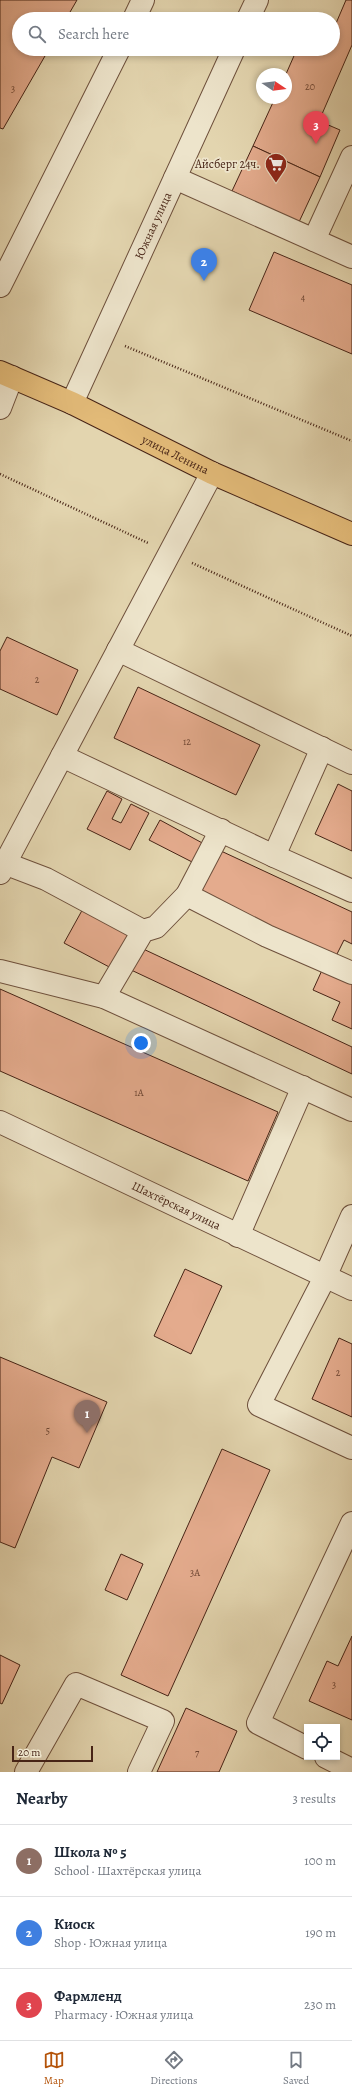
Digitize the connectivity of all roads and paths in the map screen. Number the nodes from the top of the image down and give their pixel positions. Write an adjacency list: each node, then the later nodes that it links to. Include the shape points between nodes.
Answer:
1 (143, 0): 3 (street)
2 (257, 0): 4 (street)
3 (137, 12)
4 (251, 12)
5 (115, 56): 11 (street)
6 (231, 56): 8 (street, Южная улица)
7 (352, 157): 9 (street)
8 (175, 178): 9 (street); 12 (street, Южная улица)
9 (314, 240): 10 (street)
10 (352, 257)
11 (0, 286)
12 (102, 336): 14 (street, Южная улица); 16 (path)
13 (6, 374): 14 (main road, улица Ленина); 15 (street)
14 (72, 403): 17 (main road, улица Ленина)
15 (0, 408)
16 (352, 441)
17 (212, 473): 18 (main road, улица Ленина); 19 (street)
18 (352, 534)
19 (118, 650): 20 (street); 21 (street)
20 (322, 748): 22 (street); 24 (street)
21 (62, 756): 23 (street); 25 (street)
22 (352, 763)
23 (221, 830): 24 (street); 27 (street)
24 (274, 856): 26 (street)
25 (2, 868): 28 (street, via 46,879)
26 (352, 891)
27 (187, 895): 28 (street, via 156,927); 30 (street, via 267,936)
28 (143, 931): 31 (street)
29 (0, 971): 31 (street)
30 (352, 973)
31 (104, 997): 32 (street)
32 (302, 1087): 33 (street); 36 (street)
33 (351, 1106)
34 (0, 1122): 36 (street, Шахтёрская улица)
35 (352, 1216): 37 (street)
36 (238, 1236): 37 (street, Шахтёрская улица)
37 (325, 1277): 38 (street, Шахтёрская улица); 39 (street, via 259,1405)
38 (352, 1289)
39 (352, 1448)
40 (352, 1523): 41 (street, via 258,1723)
41 (304, 1746)
42 (332, 1760): 43 (street)
43 (352, 1770)
44 (26, 1772): 45 (street, via 76,1684 163,1721)
45 (139, 1772)

